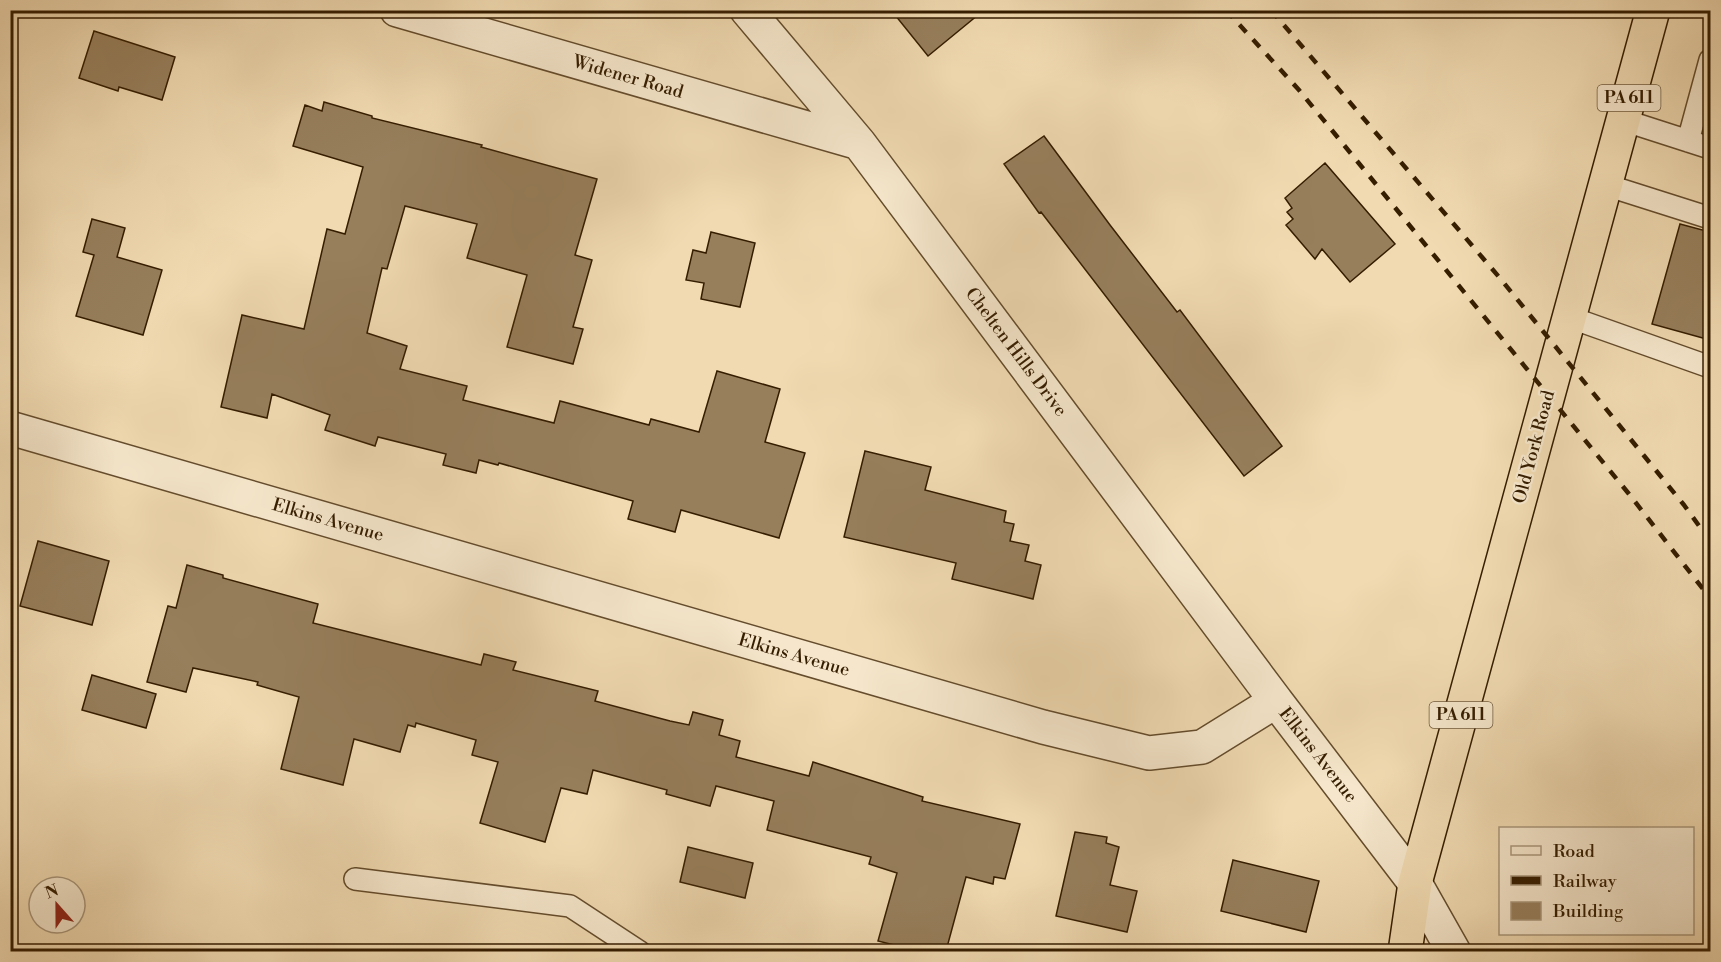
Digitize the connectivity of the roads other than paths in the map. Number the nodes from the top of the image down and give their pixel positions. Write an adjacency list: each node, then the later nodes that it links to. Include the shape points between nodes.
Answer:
1 (397, 10): 7 (street, Widener Road)
2 (747, 10): 7 (street, Chelten Hills Drive)
3 (1653, 10): 5 (highway, Old York Road / PA 611)
4 (1710, 60): 6 (lane)
5 (1623, 120): 6 (lane); 9 (highway, Old York Road / PA 611)
6 (1688, 141): 8 (lane)
7 (859, 143): 14 (street, Chelten Hills Drive)
8 (1710, 148)
9 (1606, 186): 10 (lane); 11 (highway, Old York Road / PA 611)
10 (1710, 218)
11 (1569, 317): 12 (lane); 16 (highway, Old York Road / PA 611)
12 (1710, 367)
13 (10, 428): 14 (street, Elkins Avenue, via 1043,727 1149,753 1202,747)
14 (1276, 701): 16 (street, Elkins Avenue)
15 (356, 879): 17 (lane, via 570,906)
16 (1415, 883): 18 (highway, Old York Road / PA 611); 19 (highway, Old York Road / PA 611); 20 (street, Elkins Avenue)
17 (640, 951)
18 (1387, 951)
19 (1405, 951)
20 (1454, 951)

